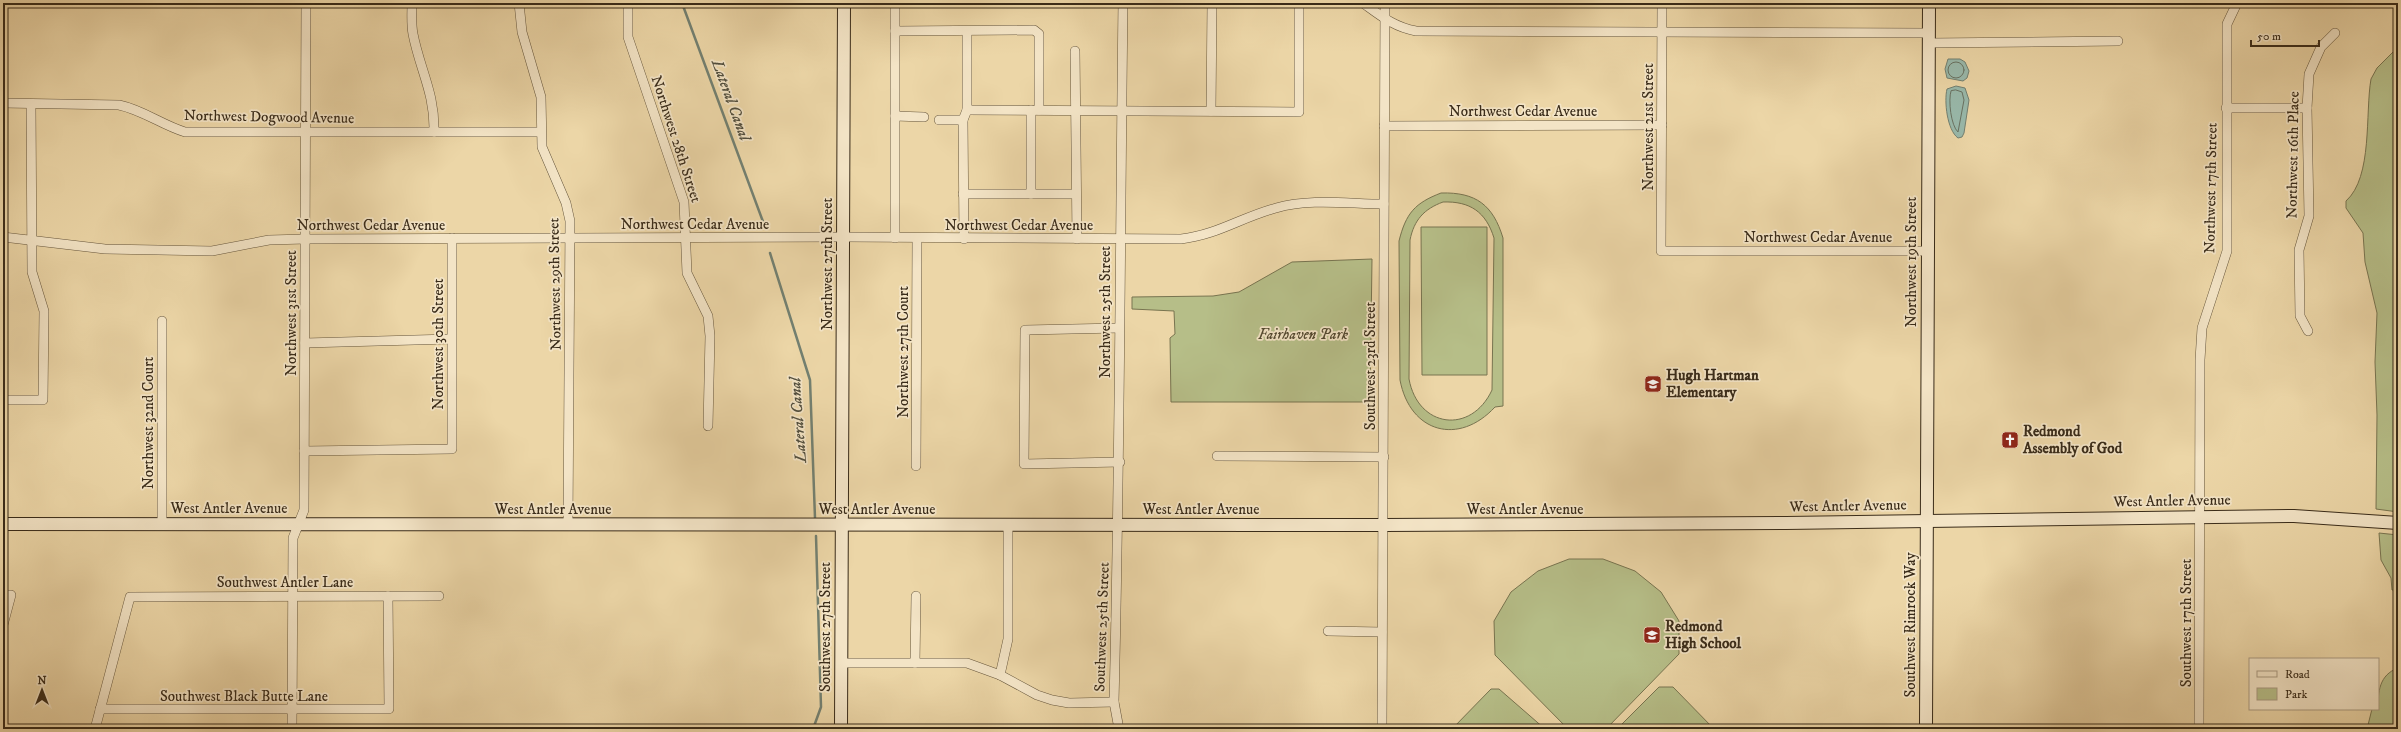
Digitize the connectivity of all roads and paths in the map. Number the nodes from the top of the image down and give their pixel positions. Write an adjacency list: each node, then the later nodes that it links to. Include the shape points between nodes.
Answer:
1 (306, 3): 38 (street, Northwest 31st Street)
2 (412, 3): 39 (street, via 413,33 431,92)
3 (519, 3): 40 (street, Northwest 29th Street, via 522,32 541,97)
4 (628, 3): 48 (street, Northwest 28th Street, via 628,37 684,202)
5 (844, 3): 46 (street, Northwest 27th Street)
6 (895, 3): 16 (street)
7 (1123, 3): 30 (street, Northwest 25th Street)
8 (1212, 3): 31 (street)
9 (1298, 3): 31 (street, via 1298,112)
10 (1363, 3): 15 (street)
11 (1385, 3): 15 (street, Southwest 23rd Street)
12 (1662, 3): 18 (street, Northwest 21st Street)
13 (1929, 3): 20 (street, Northwest 19th Street)
14 (2237, 3): 25 (street, Northwest 17th Street, via 2227,24)
15 (1385, 20): 18 (street, via 1400,28 1416,31); 37 (street, Southwest 23rd Street)
16 (895, 31): 17 (street); 32 (street)
17 (967, 31): 27 (street); 28 (street, via 1034,30 1038,34)
18 (1662, 33): 20 (street); 36 (street, Northwest 21st Street)
19 (2335, 33): 26 (street, Northwest 16th Place, via 2321,47 2309,74)
20 (1928, 38): 21 (street); 58 (street, Northwest 19th Street)
21 (2118, 41)
22 (1075, 52): 29 (street)
23 (3, 103): 24 (street, Northwest Dogwood Avenue)
24 (31, 104): 38 (street, Northwest Dogwood Avenue, via 119,105 132,108 171,128 185,132); 56 (street)
25 (2226, 108): 26 (street); 71 (street, Northwest 17th Street, via 2227,251 2202,328)
26 (2307, 108): 61 (street, Northwest 16th Place, via 2309,216 2299,250 2300,316)
27 (968, 110): 28 (street); 35 (street)
28 (1035, 110): 29 (street); 42 (street)
29 (1075, 110): 30 (street); 43 (street)
30 (1121, 110): 31 (street); 55 (street, Northwest 25th Street)
31 (1211, 111)
32 (895, 116): 33 (street); 49 (street)
33 (924, 117)
34 (939, 120): 35 (street)
35 (963, 120): 41 (street)
36 (1662, 125): 37 (street, Northwest Cedar Avenue); 57 (street, Northwest 21st Street)
37 (1384, 126): 44 (street, Southwest 23rd Street)
38 (305, 132): 39 (street, Northwest Dogwood Avenue); 50 (street, Northwest 31st Street)
39 (434, 132): 40 (street, Northwest Dogwood Avenue)
40 (541, 132): 51 (street, Northwest 29th Street, via 542,147 566,203)
41 (963, 194): 42 (street); 53 (street)
42 (1031, 194): 43 (street)
43 (1076, 194): 54 (street)
44 (1384, 204): 55 (street, Northwest Cedar Avenue, via 1301,203 1276,208 1200,237); 68 (street, Southwest 23rd Street)
45 (3, 237): 56 (street, Northwest Cedar Avenue)
46 (843, 237): 48 (street, Northwest Cedar Avenue); 49 (street, Northwest Cedar Avenue); 78 (street, Northwest 27th Street)
47 (452, 238): 50 (street, Northwest Cedar Avenue); 51 (street, Northwest Cedar Avenue); 62 (street, Northwest 30th Street)
48 (685, 238): 51 (street, Northwest Cedar Avenue); 65 (street, Northwest 28th Street, via 688,273 708,316)
49 (895, 238): 52 (street, Northwest Cedar Avenue)
50 (305, 239): 56 (street, Northwest Cedar Avenue, via 268,240 212,251 105,249); 63 (street, Northwest 31st Street)
51 (570, 239): 77 (street, Northwest 29th Street)
52 (917, 239): 53 (street, Northwest Cedar Avenue); 70 (street, Northwest 27th Court)
53 (964, 239): 54 (street, Northwest Cedar Avenue)
54 (1077, 239): 55 (street, Northwest Cedar Avenue)
55 (1120, 239): 60 (street, Northwest 25th Street)
56 (32, 240): 64 (street, via 32,272 44,311 43,400)
57 (1661, 251): 58 (street, Northwest Cedar Avenue)
58 (1926, 251): 72 (street, Northwest 19th Street)
59 (162, 321): 75 (street, Northwest 32nd Court)
60 (1119, 328): 69 (street, Northwest 25th Street); 69 (street, via 1025,330 1024,464)
61 (2308, 331)
62 (451, 339): 63 (street); 66 (street, Northwest 30th Street, via 452,449)
63 (305, 343): 66 (street, Northwest 31st Street)
64 (3, 400)
65 (708, 426)
66 (304, 451): 76 (street, Northwest 31st Street, via 304,510)
67 (1217, 456): 68 (street)
68 (1384, 457): 81 (street, Southwest 23rd Street)
69 (1120, 462): 80 (street, Northwest 25th Street)
70 (916, 466)
71 (2200, 517): 72 (street, West Antler Avenue); 73 (street, West Antler Avenue, via 2294,516); 102 (street, Southwest 17th Street)
72 (1925, 521): 81 (street, West Antler Avenue); 101 (street, Southwest Rimrock Way)
73 (2398, 523)
74 (3, 524): 75 (street, West Antler Avenue)
75 (162, 524): 76 (street, West Antler Avenue)
76 (297, 525): 77 (street, West Antler Avenue); 83 (street, Northwest 31st Street, via 293,538)
77 (568, 525): 78 (street, West Antler Avenue)
78 (842, 525): 79 (street, West Antler Avenue); 90 (street, Southwest 27th Street)
79 (1008, 525): 80 (street, West Antler Avenue); 92 (street, via 1008,639)
80 (1119, 525): 81 (street, West Antler Avenue); 93 (street, Southwest 25th Street)
81 (1384, 525): 89 (street, Southwest 23rd Street)
82 (7, 595): 87 (street)
83 (293, 596): 84 (street, Southwest Antler Lane); 94 (street, Southwest Antler Lane, via 130,597); 95 (street, Northwest 31st Street)
84 (388, 596): 85 (street, Southwest Antler Lane); 95 (street, Southwest Black Butte Lane, via 389,709)
85 (439, 596)
86 (916, 596): 91 (street)
87 (3, 626)
88 (1328, 631): 89 (street)
89 (1382, 632): 100 (street, Southwest 23rd Street)
90 (841, 663): 91 (street); 98 (street, Southwest 27th Street)
91 (915, 663): 92 (street, via 967,663)
92 (1000, 675): 93 (street, via 1052,700 1069,703)
93 (1114, 702): 99 (street, Southwest 25th Street)
94 (100, 710): 95 (street, Southwest Black Butte Lane); 96 (street)
95 (292, 710): 97 (street, Northwest 31st Street)
96 (95, 729)
97 (292, 729)
98 (841, 729)
99 (1119, 729)
100 (1382, 729)
101 (1926, 729)
102 (2199, 729)

